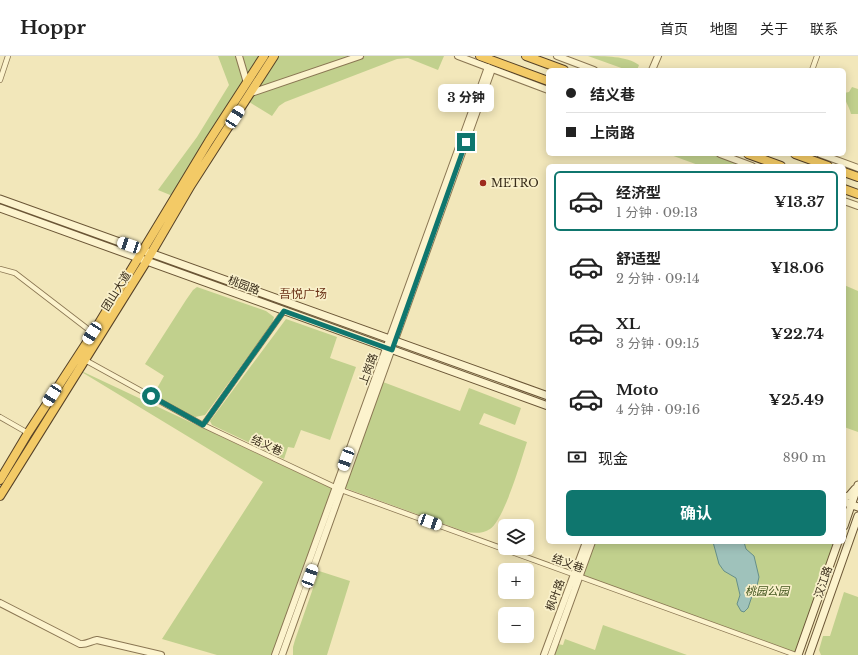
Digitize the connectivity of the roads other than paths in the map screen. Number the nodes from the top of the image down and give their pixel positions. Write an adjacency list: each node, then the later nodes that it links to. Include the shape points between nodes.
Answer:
1 (8, 56): 17 (street)
2 (239, 56): 19 (street)
3 (264, 56): 19 (highway, 团山大道)
4 (274, 56): 21 (highway, 团山大道)
5 (360, 56): 21 (street)
6 (458, 56): 12 (street)
7 (480, 56): 18 (highway)
8 (526, 56): 13 (highway)
9 (557, 56): 14 (street)
10 (658, 56): 15 (street)
11 (817, 56): 16 (street)
12 (490, 68): 20 (street); 44 (street, 上岗路)
13 (559, 68)
14 (589, 68)
15 (653, 68)
16 (813, 68)
17 (0, 80)
18 (546, 80)
19 (247, 83): 38 (highway, 团山大道)
20 (546, 89)
21 (251, 93): 39 (highway, 团山大道, via 191,185)
22 (725, 156): 26 (street)
23 (754, 156): 27 (highway)
24 (800, 156): 28 (highway)
25 (825, 156): 29 (street)
26 (747, 164)
27 (776, 164)
28 (822, 164)
29 (858, 168)
30 (846, 173): 31 (highway)
31 (858, 177)
32 (846, 190): 33 (highway)
33 (858, 194)
34 (0, 200): 38 (main road, 桃园路)
35 (846, 202): 36 (street)
36 (858, 206)
37 (0, 208): 40 (main road, 桃园路)
38 (143, 250): 39 (main road, 桃园路); 40 (highway, 团山大道)
39 (152, 253): 41 (highway, 团山大道); 46 (main road, 桃园路)
40 (138, 259): 41 (main road, 桃园路); 45 (highway, 团山大道)
41 (146, 262): 43 (main road, 桃园路); 53 (highway, 团山大道)
42 (0, 269): 45 (street, via 16,273)
43 (284, 311): 49 (main road, 桃园路); 57 (street)
44 (396, 330): 46 (street); 47 (street, 上岗路); 48 (street)
45 (92, 333): 58 (highway, 团山大道)
46 (379, 336): 47 (main road, 桃园路)
47 (392, 340): 48 (main road, 桃园路); 50 (street, 上岗路)
48 (404, 344): 54 (main road, 桃园路)
49 (377, 345): 50 (main road, 桃园路); 52 (street)
50 (389, 349): 51 (main road, 桃园路); 52 (street, 上岗路)
51 (401, 353): 52 (street); 55 (main road, 桃园路)
52 (386, 358): 61 (street, 上岗路)
53 (85, 360): 57 (street, 结义巷); 62 (highway, 团山大道)
54 (546, 395)
55 (546, 405)
56 (0, 418): 58 (street)
57 (203, 425): 61 (street, 结义巷)
58 (28, 433): 59 (highway, 团山大道)
59 (0, 480)
60 (858, 485): 63 (main road); 64 (main road)
61 (338, 489): 72 (street, 结义巷); 74 (street, 上岗路); 76 (street, 上岗路)
62 (0, 496)
63 (846, 497)
64 (855, 506): 65 (main road)
65 (846, 513): 66 (main road)
66 (858, 517): 68 (main road, 汉江路)
67 (858, 528): 68 (main road)
68 (852, 534): 82 (main road, 汉江路)
69 (585, 544): 72 (street, 枫叶路)
70 (591, 544): 72 (street, 枫叶路)
71 (837, 544): 81 (main road, 汉江路)
72 (577, 576): 79 (street, 枫叶路); 80 (street, 枫叶路); 81 (street, 结义巷)
73 (0, 604): 75 (street, via 80,644 97,640)
74 (285, 647): 77 (street, 上岗路); 78 (street)
75 (161, 655)
76 (275, 655)
77 (282, 655)
78 (286, 655)
79 (544, 655)
80 (551, 655)
81 (797, 655)
82 (809, 655)

